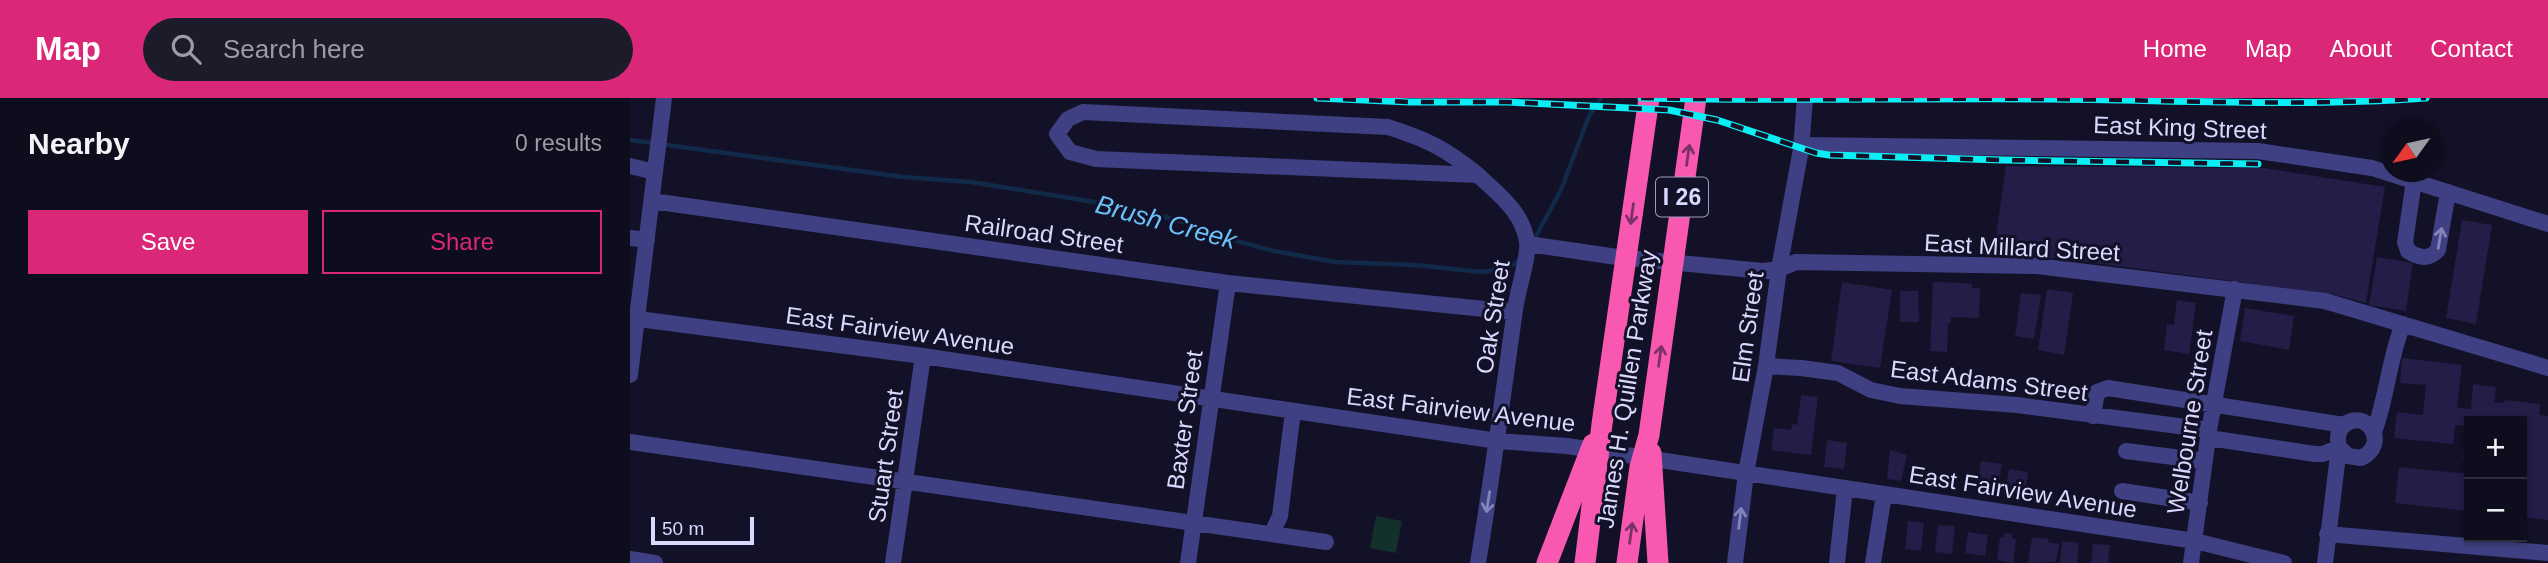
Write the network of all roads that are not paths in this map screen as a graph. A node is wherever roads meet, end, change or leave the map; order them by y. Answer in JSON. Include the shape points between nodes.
{"nodes":[{"id":1,"x":1649,"y":98,"type":"edge"},
{"id":2,"x":1696,"y":98,"type":"edge"},
{"id":3,"x":1805,"y":98,"type":"edge"},
{"id":4,"x":663,"y":105,"type":"edge"},
{"id":5,"x":1801,"y":145,"type":"junction"},
{"id":6,"x":630,"y":166,"type":"edge"},
{"id":7,"x":2380,"y":170,"type":"edge"},
{"id":8,"x":655,"y":172,"type":"junction"},
{"id":9,"x":1478,"y":175,"type":"junction"},
{"id":10,"x":2414,"y":182,"type":"edge"},
{"id":11,"x":2417,"y":182,"type":"edge"},
{"id":12,"x":2448,"y":192,"type":"junction"},
{"id":13,"x":652,"y":201,"type":"junction"},
{"id":14,"x":2548,"y":224,"type":"edge"},
{"id":15,"x":630,"y":238,"type":"edge"},
{"id":16,"x":647,"y":240,"type":"junction"},
{"id":17,"x":1528,"y":244,"type":"junction"},
{"id":18,"x":1779,"y":269,"type":"junction"},
{"id":19,"x":1228,"y":283,"type":"junction"},
{"id":20,"x":2235,"y":289,"type":"junction"},
{"id":21,"x":1514,"y":312,"type":"junction"},
{"id":22,"x":634,"y":319,"type":"edge"},
{"id":23,"x":2403,"y":324,"type":"junction"},
{"id":24,"x":923,"y":356,"type":"junction"},
{"id":25,"x":1766,"y":366,"type":"junction"},
{"id":26,"x":2548,"y":368,"type":"edge"},
{"id":27,"x":630,"y":375,"type":"edge"},
{"id":28,"x":1212,"y":399,"type":"junction"},
{"id":29,"x":2214,"y":404,"type":"junction"},
{"id":30,"x":1293,"y":411,"type":"junction"},
{"id":31,"x":1603,"y":415,"type":"junction"},
{"id":32,"x":2093,"y":416,"type":"junction"},
{"id":33,"x":2344,"y":425,"type":"junction"},
{"id":34,"x":2374,"y":432,"type":"junction"},
{"id":35,"x":2209,"y":434,"type":"junction"},
{"id":36,"x":630,"y":442,"type":"edge"},
{"id":37,"x":1498,"y":442,"type":"junction"},
{"id":38,"x":2339,"y":447,"type":"junction"},
{"id":39,"x":2126,"y":452,"type":"dead end"},
{"id":40,"x":2205,"y":461,"type":"junction"},
{"id":41,"x":1746,"y":473,"type":"junction"},
{"id":42,"x":905,"y":481,"type":"junction"},
{"id":43,"x":1845,"y":488,"type":"junction"},
{"id":44,"x":2122,"y":491,"type":"dead end"},
{"id":45,"x":1884,"y":494,"type":"junction"},
{"id":46,"x":2200,"y":503,"type":"junction"},
{"id":47,"x":1644,"y":504,"type":"junction"},
{"id":48,"x":1194,"y":523,"type":"junction"},
{"id":49,"x":1272,"y":533,"type":"junction"},
{"id":50,"x":2327,"y":534,"type":"junction"},
{"id":51,"x":2195,"y":541,"type":"junction"},
{"id":52,"x":1326,"y":542,"type":"dead end"},
{"id":53,"x":2548,"y":553,"type":"edge"},
{"id":54,"x":630,"y":559,"type":"edge"},
{"id":55,"x":654,"y":563,"type":"edge"},
{"id":56,"x":893,"y":563,"type":"edge"},
{"id":57,"x":1188,"y":563,"type":"edge"},
{"id":58,"x":1478,"y":563,"type":"edge"},
{"id":59,"x":1547,"y":563,"type":"edge"},
{"id":60,"x":1585,"y":563,"type":"edge"},
{"id":61,"x":1627,"y":563,"type":"edge"},
{"id":62,"x":1658,"y":563,"type":"edge"},
{"id":63,"x":1735,"y":563,"type":"edge"},
{"id":64,"x":1837,"y":563,"type":"edge"},
{"id":65,"x":1873,"y":563,"type":"edge"},
{"id":66,"x":2192,"y":563,"type":"edge"},
{"id":67,"x":2284,"y":563,"type":"edge"},
{"id":68,"x":2325,"y":563,"type":"edge"}],
"edges":[{"from":1,"to":31,"type":"highway","name":"James H. Quillen Parkway","number":"I 26","one_way":true},
{"from":47,"to":2,"type":"highway","name":"James H. Quillen Parkway","number":"I 26","one_way":true,"via":[[1650,425]]},
{"from":3,"to":5,"type":"street","name":"Elm Street"},
{"from":4,"to":8,"type":"street"},
{"from":5,"to":7,"type":"street","name":"East King Street","via":[[2258,150]]},
{"from":5,"to":18,"type":"street","name":"Elm Street"},
{"from":6,"to":8,"type":"street"},
{"from":8,"to":13,"type":"street"},
{"from":9,"to":9,"type":"street","via":[[1096,159],[1070,152],[1057,134],[1068,119],[1083,112],[1388,127],[1426,139]]},
{"from":9,"to":17,"type":"street","via":[[1511,206]]},
{"from":10,"to":12,"type":"street","one_way":true,"via":[[2405,242],[2409,251],[2422,257],[2438,250]]},
{"from":11,"to":12,"type":"street","name":"East King Street"},
{"from":12,"to":14,"type":"street","name":"East King Street"},
{"from":13,"to":16,"type":"street"},
{"from":13,"to":19,"type":"street","name":"Railroad Street"},
{"from":15,"to":16,"type":"street"},
{"from":16,"to":22,"type":"street"},
{"from":17,"to":18,"type":"street","name":"East Millard Street","via":[[1684,264]]},
{"from":17,"to":21,"type":"street","name":"Oak Street"},
{"from":18,"to":20,"type":"street","name":"East Millard Street","via":[[1796,261],[2037,266]]},
{"from":18,"to":25,"type":"street","name":"Elm Street"},
{"from":19,"to":21,"type":"street","name":"Railroad Street"},
{"from":19,"to":28,"type":"street","name":"Baxter Street"},
{"from":20,"to":23,"type":"street","name":"East Millard Street","via":[[2325,301]]},
{"from":20,"to":29,"type":"street","name":"Welbourne Street"},
{"from":21,"to":37,"type":"street","name":"Oak Street"},
{"from":22,"to":24,"type":"street","name":"East Fairview Avenue"},
{"from":22,"to":27,"type":"street"},
{"from":23,"to":26,"type":"street","name":"East Millard Street"},
{"from":23,"to":34,"type":"street"},
{"from":24,"to":28,"type":"street","name":"East Fairview Avenue"},
{"from":24,"to":42,"type":"street","name":"Stuart Street"},
{"from":25,"to":32,"type":"street","name":"East Adams Street","via":[[1838,373],[1871,390],[1900,396]]},
{"from":25,"to":41,"type":"street","name":"Elm Street"},
{"from":28,"to":30,"type":"street","name":"East Fairview Avenue"},
{"from":28,"to":48,"type":"street","name":"Baxter Street"},
{"from":29,"to":32,"type":"street","via":[[2108,388],[2097,392]]},
{"from":29,"to":33,"type":"street"},
{"from":29,"to":35,"type":"street","name":"Welbourne Street"},
{"from":30,"to":37,"type":"street","name":"East Fairview Avenue"},
{"from":30,"to":49,"type":"street","via":[[1280,516]]},
{"from":31,"to":59,"type":"highway"},
{"from":31,"to":60,"type":"highway","name":"James H. Quillen Parkway","number":"I 26"},
{"from":32,"to":35,"type":"street","name":"East Adams Street"},
{"from":33,"to":34,"type":"street","via":[[2360,421]]},
{"from":33,"to":38,"type":"street","via":[[2338,434]]},
{"from":34,"to":38,"type":"street","via":[[2371,451],[2361,458],[2348,456]]},
{"from":35,"to":38,"type":"street","name":"East Adams Street","via":[[2315,454]]},
{"from":35,"to":40,"type":"street","name":"Welbourne Street"},
{"from":36,"to":42,"type":"street"},
{"from":37,"to":41,"type":"street","name":"East Fairview Avenue","via":[[1567,446]]},
{"from":37,"to":58,"type":"street","name":"Oak Street","one_way":true},
{"from":38,"to":50,"type":"street"},
{"from":39,"to":40,"type":"street"},
{"from":40,"to":46,"type":"street","name":"Welbourne Street"},
{"from":41,"to":43,"type":"street","name":"East Fairview Avenue"},
{"from":63,"to":41,"type":"street","name":"Elm Street","one_way":true},
{"from":42,"to":48,"type":"street"},
{"from":42,"to":56,"type":"street","name":"Stuart Street"},
{"from":43,"to":45,"type":"street","name":"East Fairview Avenue"},
{"from":43,"to":64,"type":"street"},
{"from":44,"to":46,"type":"street"},
{"from":45,"to":51,"type":"street","name":"East Fairview Avenue"},
{"from":45,"to":65,"type":"street"},
{"from":46,"to":51,"type":"street","name":"Welbourne Street"},
{"from":61,"to":47,"type":"highway","name":"James H. Quillen Parkway","one_way":true},
{"from":47,"to":62,"type":"highway"},
{"from":48,"to":49,"type":"street"},
{"from":48,"to":57,"type":"street","name":"Baxter Street"},
{"from":49,"to":52,"type":"street"},
{"from":50,"to":53,"type":"street"},
{"from":50,"to":68,"type":"street"},
{"from":51,"to":66,"type":"street","name":"Welbourne Street"},
{"from":51,"to":67,"type":"street","name":"East Fairview Avenue"},
{"from":54,"to":55,"type":"street"}]}
